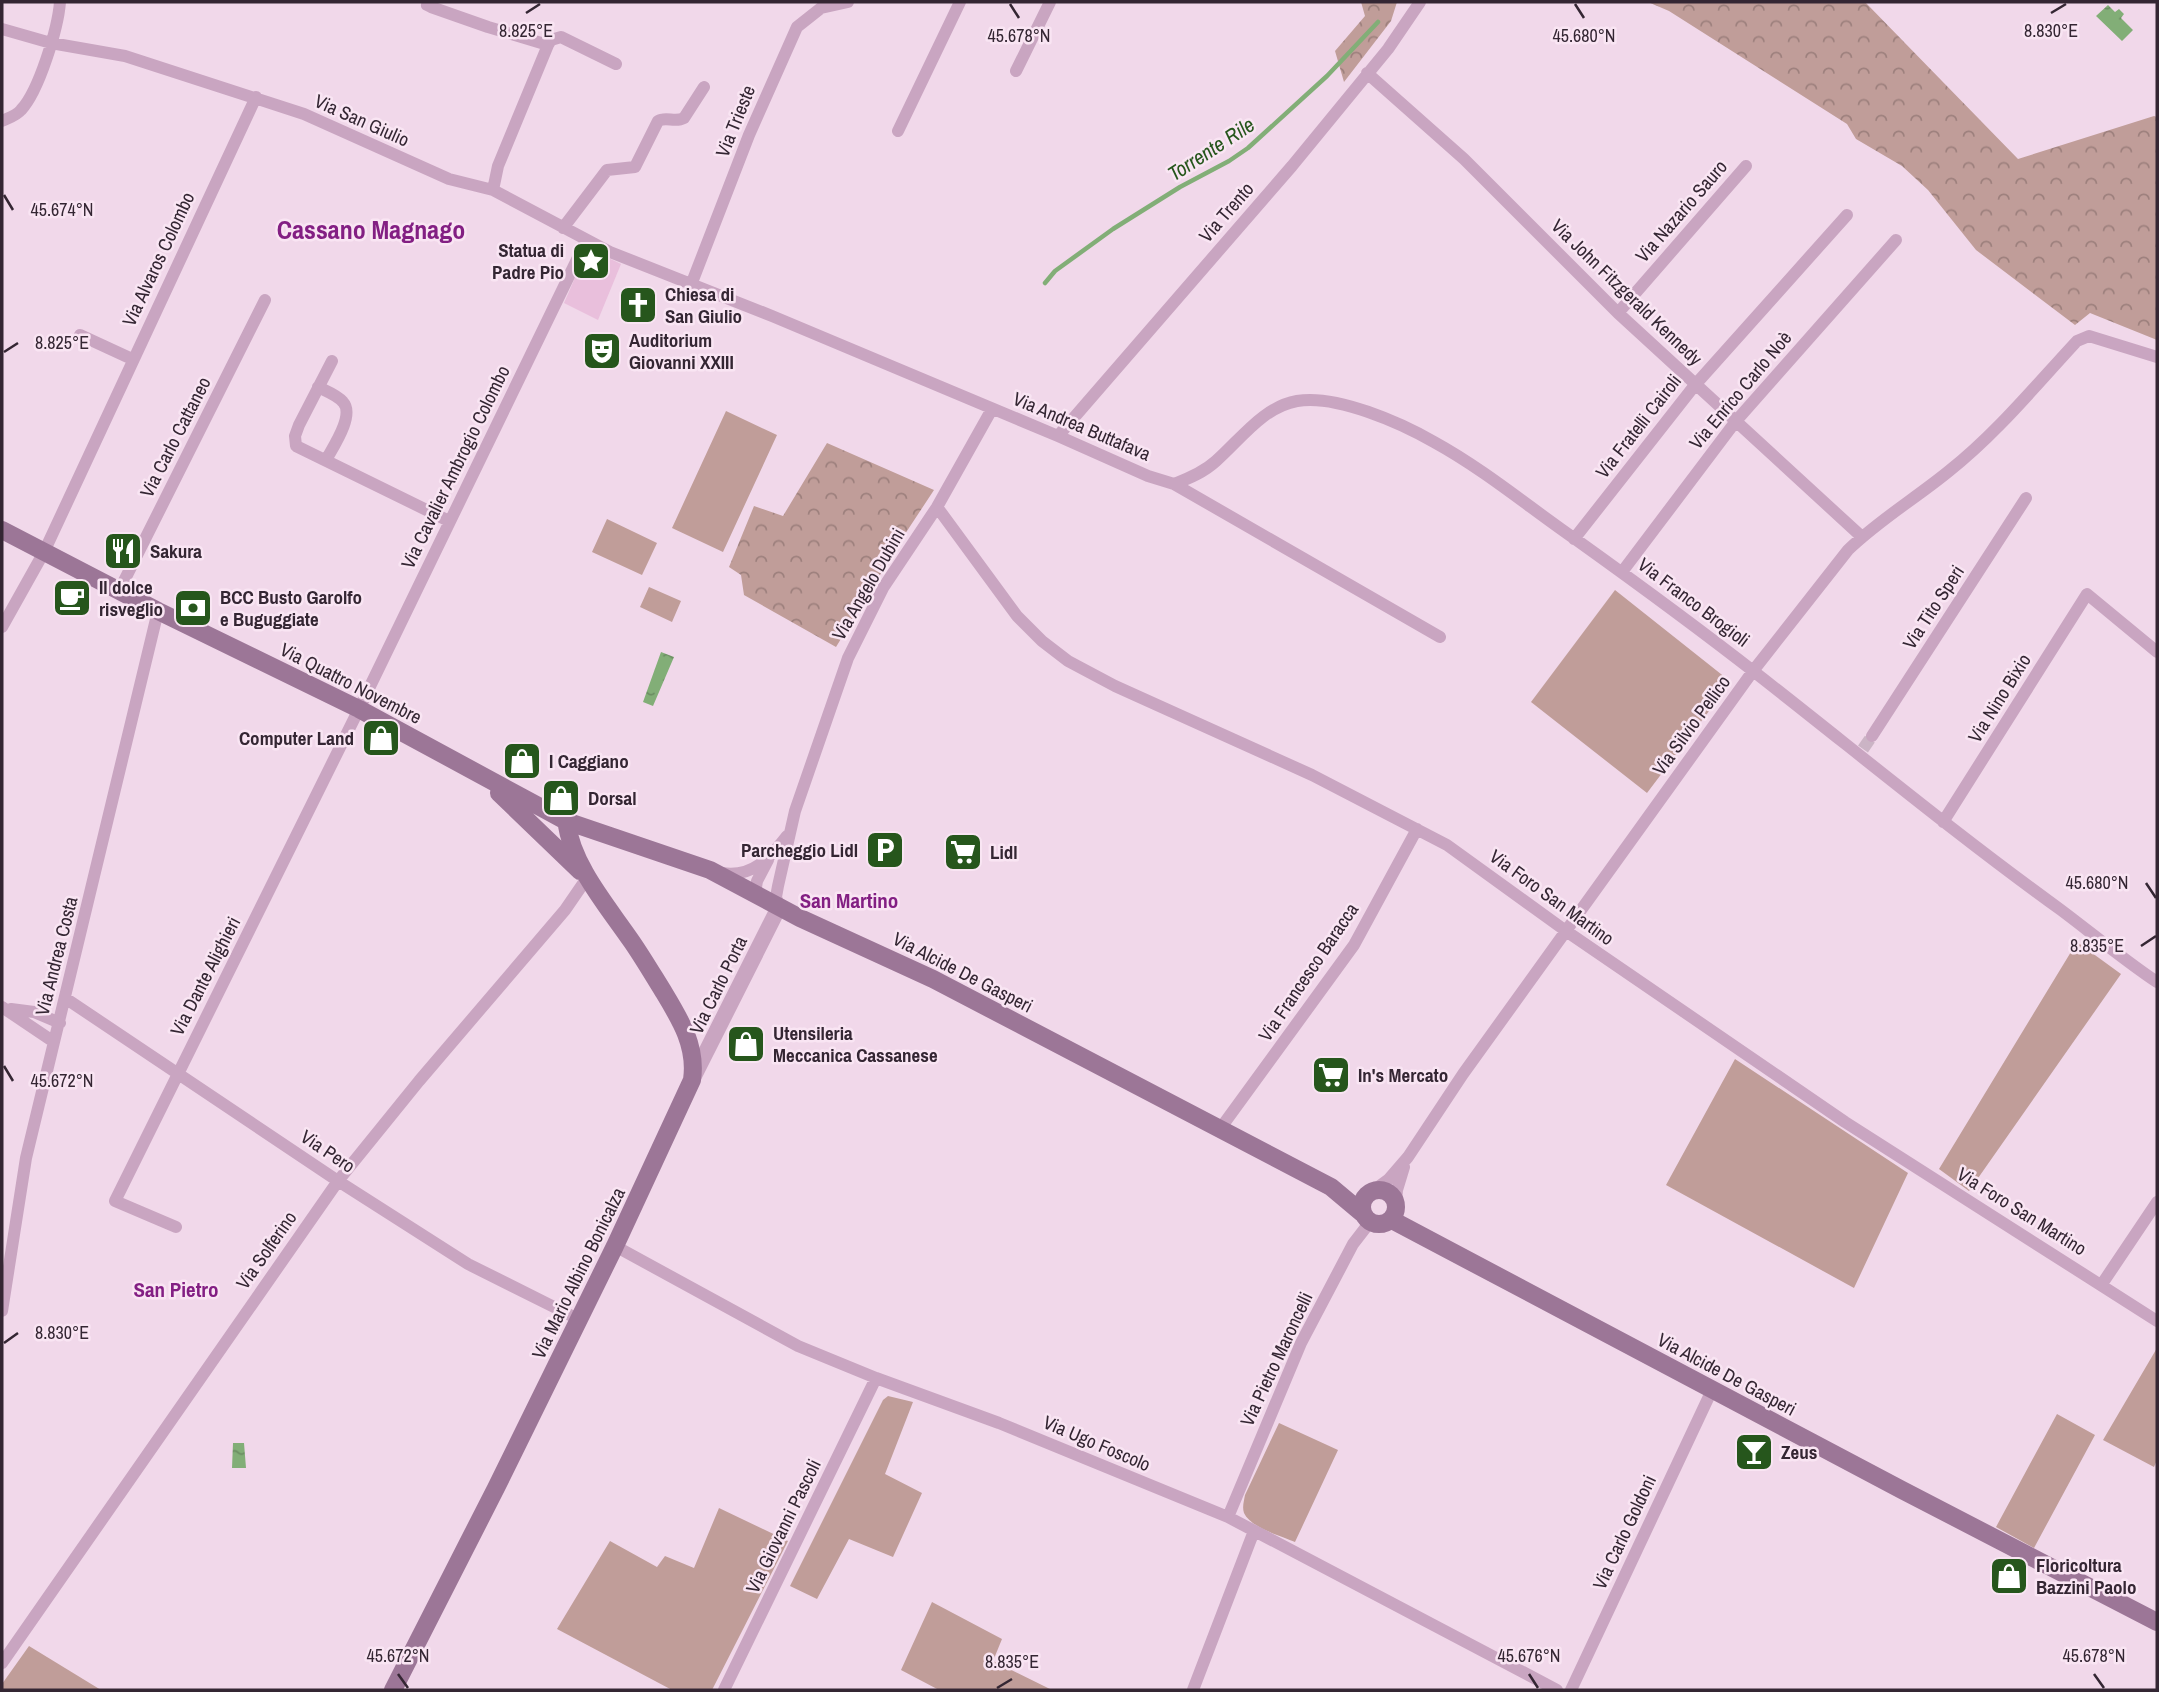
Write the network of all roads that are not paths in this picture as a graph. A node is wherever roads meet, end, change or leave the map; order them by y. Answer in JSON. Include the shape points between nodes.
{"nodes":[{"id":1,"x":60,"y":2,"type":"edge"},
{"id":2,"x":428,"y":2,"type":"edge"},
{"id":3,"x":848,"y":2,"type":"edge"},
{"id":4,"x":960,"y":2,"type":"edge"},
{"id":5,"x":1050,"y":2,"type":"edge"},
{"id":6,"x":1417,"y":3,"type":"edge"},
{"id":7,"x":2,"y":29,"type":"edge"},
{"id":8,"x":51,"y":43,"type":"junction"},
{"id":9,"x":548,"y":45,"type":"junction"},
{"id":10,"x":616,"y":64,"type":"dead end"},
{"id":11,"x":1016,"y":71,"type":"dead end"},
{"id":12,"x":1367,"y":73,"type":"junction"},
{"id":13,"x":704,"y":87,"type":"dead end"},
{"id":14,"x":256,"y":97,"type":"junction"},
{"id":15,"x":2,"y":121,"type":"edge"},
{"id":16,"x":898,"y":131,"type":"dead end"},
{"id":17,"x":1746,"y":166,"type":"dead end"},
{"id":18,"x":493,"y":190,"type":"junction"},
{"id":19,"x":1847,"y":215,"type":"dead end"},
{"id":20,"x":563,"y":228,"type":"junction"},
{"id":21,"x":1896,"y":240,"type":"dead end"},
{"id":22,"x":586,"y":241,"type":"junction"},
{"id":23,"x":691,"y":285,"type":"junction"},
{"id":24,"x":265,"y":300,"type":"dead end"},
{"id":25,"x":1618,"y":313,"type":"junction"},
{"id":26,"x":80,"y":335,"type":"dead end"},
{"id":27,"x":2157,"y":357,"type":"edge"},
{"id":28,"x":132,"y":359,"type":"junction"},
{"id":29,"x":332,"y":362,"type":"dead end"},
{"id":30,"x":1695,"y":385,"type":"junction"},
{"id":31,"x":318,"y":387,"type":"junction"},
{"id":32,"x":992,"y":409,"type":"junction"},
{"id":33,"x":1735,"y":421,"type":"junction"},
{"id":34,"x":1058,"y":436,"type":"junction"},
{"id":35,"x":326,"y":460,"type":"junction"},
{"id":36,"x":1174,"y":484,"type":"junction"},
{"id":37,"x":2026,"y":498,"type":"dead end"},
{"id":38,"x":937,"y":507,"type":"junction"},
{"id":39,"x":449,"y":521,"type":"junction"},
{"id":40,"x":2,"y":530,"type":"edge"},
{"id":41,"x":1861,"y":537,"type":"junction"},
{"id":42,"x":1574,"y":539,"type":"junction"},
{"id":43,"x":44,"y":552,"type":"junction"},
{"id":44,"x":1622,"y":572,"type":"junction"},
{"id":45,"x":119,"y":591,"type":"junction"},
{"id":46,"x":158,"y":611,"type":"junction"},
{"id":47,"x":2,"y":627,"type":"edge"},
{"id":48,"x":1440,"y":637,"type":"dead end"},
{"id":49,"x":2157,"y":652,"type":"edge"},
{"id":50,"x":1753,"y":671,"type":"junction"},
{"id":51,"x":359,"y":709,"type":"junction"},
{"id":52,"x":1872,"y":736,"type":"tunnel mouth"},
{"id":53,"x":465,"y":765,"type":"junction"},
{"id":54,"x":566,"y":821,"type":"junction"},
{"id":55,"x":1943,"y":822,"type":"junction"},
{"id":56,"x":1417,"y":829,"type":"junction"},
{"id":57,"x":791,"y":830,"type":"junction"},
{"id":58,"x":771,"y":857,"type":"junction"},
{"id":59,"x":710,"y":870,"type":"junction"},
{"id":60,"x":587,"y":878,"type":"junction"},
{"id":61,"x":755,"y":893,"type":"junction"},
{"id":62,"x":779,"y":907,"type":"junction"},
{"id":63,"x":1566,"y":931,"type":"junction"},
{"id":64,"x":2157,"y":982,"type":"edge"},
{"id":65,"x":65,"y":999,"type":"junction"},
{"id":66,"x":2,"y":1007,"type":"edge"},
{"id":67,"x":60,"y":1023,"type":"junction"},
{"id":68,"x":54,"y":1042,"type":"junction"},
{"id":69,"x":178,"y":1072,"type":"junction"},
{"id":70,"x":692,"y":1080,"type":"junction"},
{"id":71,"x":1220,"y":1129,"type":"junction"},
{"id":72,"x":1408,"y":1157,"type":"junction"},
{"id":73,"x":338,"y":1181,"type":"junction"},
{"id":74,"x":1331,"y":1187,"type":"junction"},
{"id":75,"x":1372,"y":1192,"type":"junction"},
{"id":76,"x":2157,"y":1202,"type":"edge"},
{"id":77,"x":1394,"y":1211,"type":"junction"},
{"id":78,"x":1366,"y":1218,"type":"junction"},
{"id":79,"x":176,"y":1227,"type":"dead end"},
{"id":80,"x":615,"y":1246,"type":"junction"},
{"id":81,"x":2102,"y":1283,"type":"junction"},
{"id":82,"x":2,"y":1311,"type":"edge"},
{"id":83,"x":578,"y":1319,"type":"junction"},
{"id":84,"x":2157,"y":1321,"type":"edge"},
{"id":85,"x":876,"y":1378,"type":"junction"},
{"id":86,"x":1712,"y":1390,"type":"junction"},
{"id":87,"x":1228,"y":1517,"type":"junction"},
{"id":88,"x":1254,"y":1531,"type":"junction"},
{"id":89,"x":2157,"y":1622,"type":"edge"},
{"id":90,"x":2,"y":1663,"type":"edge"},
{"id":91,"x":393,"y":1690,"type":"edge"},
{"id":92,"x":724,"y":1690,"type":"edge"},
{"id":93,"x":1194,"y":1690,"type":"edge"},
{"id":94,"x":1557,"y":1690,"type":"edge"},
{"id":95,"x":1571,"y":1690,"type":"edge"}],
"edges":[{"from":1,"to":8,"type":"street"},
{"from":2,"to":9,"type":"street"},
{"from":3,"to":23,"type":"street","name":"Via Trieste","via":[[821,8],[797,27]]},
{"from":4,"to":16,"type":"street"},
{"from":5,"to":11,"type":"street"},
{"from":6,"to":12,"type":"street","name":"Via Trento"},
{"from":7,"to":8,"type":"street","name":"Via San Giulio"},
{"from":8,"to":14,"type":"street","name":"Via San Giulio","via":[[125,56]]},
{"from":8,"to":15,"type":"street","via":[[27,102]]},
{"from":9,"to":10,"type":"street","via":[[561,37]]},
{"from":9,"to":18,"type":"street","via":[[498,166]]},
{"from":12,"to":25,"type":"street","name":"Via John Fitzgerald Kennedy","via":[[1464,159]]},
{"from":12,"to":34,"type":"street","name":"Via Trento"},
{"from":13,"to":20,"type":"street","via":[[684,118],[658,121],[635,167],[607,170]]},
{"from":14,"to":18,"type":"street","name":"Via San Giulio","via":[[449,179]]},
{"from":14,"to":28,"type":"street","name":"Via Alvaros Colombo"},
{"from":17,"to":25,"type":"street","name":"Via Nazario Sauro"},
{"from":18,"to":20,"type":"street","name":"Via San Giulio"},
{"from":19,"to":30,"type":"street","name":"Via Fratelli Cairoli"},
{"from":20,"to":22,"type":"street","name":"Via San Giulio"},
{"from":21,"to":33,"type":"street","name":"Via Enrico Carlo Noè"},
{"from":22,"to":23,"type":"street","name":"Via San Giulio"},
{"from":22,"to":39,"type":"street","name":"Via Cavalier Ambrogio Colombo"},
{"from":23,"to":32,"type":"street","name":"Via Andrea Buttafava"},
{"from":24,"to":45,"type":"street","name":"Via Carlo Cattaneo"},
{"from":25,"to":30,"type":"street","name":"Via John Fitzgerald Kennedy"},
{"from":26,"to":28,"type":"street"},
{"from":27,"to":41,"type":"street","name":"Via Silvio Pellico","via":[[2089,336],[2077,341],[1951,470]]},
{"from":28,"to":43,"type":"street","name":"Via Alvaros Colombo"},
{"from":29,"to":31,"type":"street"},
{"from":30,"to":33,"type":"street","name":"Via John Fitzgerald Kennedy"},
{"from":30,"to":42,"type":"street","name":"Via Fratelli Cairoli"},
{"from":31,"to":35,"type":"street","via":[[348,410]]},
{"from":31,"to":35,"type":"street","via":[[295,436],[296,446]]},
{"from":32,"to":34,"type":"street","name":"Via Andrea Buttafava"},
{"from":32,"to":38,"type":"street","name":"Via Angelo Dubini"},
{"from":33,"to":41,"type":"street","name":"Via John Fitzgerald Kennedy"},
{"from":33,"to":44,"type":"street","name":"Via Enrico Carlo Noè"},
{"from":34,"to":36,"type":"street","name":"Via Andrea Buttafava"},
{"from":35,"to":39,"type":"street"},
{"from":36,"to":42,"type":"street","name":"Via Franco Brogioli","via":[[1216,461],[1274,409],[1298,401],[1322,401],[1390,420],[1436,443]]},
{"from":36,"to":48,"type":"street","name":"Via Andrea Buttafava"},
{"from":37,"to":52,"type":"street","name":"Via Tito Speri"},
{"from":38,"to":56,"type":"street","name":"Via Foro San Martino","via":[[1017,616],[1068,661]]},
{"from":38,"to":57,"type":"street","name":"Via Angelo Dubini","via":[[883,588],[848,658]]},
{"from":39,"to":51,"type":"street","name":"Via Cavalier Ambrogio Colombo"},
{"from":40,"to":43,"type":"main road","name":"Via Quattro Novembre"},
{"from":41,"to":50,"type":"street","name":"Via Silvio Pellico"},
{"from":42,"to":44,"type":"street","name":"Via Franco Brogioli"},
{"from":43,"to":45,"type":"main road","name":"Via Quattro Novembre"},
{"from":43,"to":47,"type":"street","name":"Via Alvaros Colombo"},
{"from":44,"to":50,"type":"street","name":"Via Franco Brogioli"},
{"from":45,"to":46,"type":"main road","name":"Via Quattro Novembre"},
{"from":46,"to":51,"type":"main road","name":"Via Quattro Novembre"},
{"from":46,"to":65,"type":"street","name":"Via Andrea Costa"},
{"from":49,"to":55,"type":"street","name":"Via Nino Bixio","via":[[2087,594]]},
{"from":50,"to":55,"type":"street","name":"Via Franco Brogioli","via":[[1861,752]]},
{"from":50,"to":63,"type":"street","name":"Via Silvio Pellico"},
{"from":51,"to":53,"type":"main road","name":"Via Quattro Novembre"},
{"from":51,"to":69,"type":"street","name":"Via Dante Alighieri"},
{"from":53,"to":54,"type":"main road","name":"Via Quattro Novembre"},
{"from":53,"to":60,"type":"main road","name":"Via Mario Albino Bonicalza"},
{"from":54,"to":59,"type":"main road","name":"Via Alcide De Gasperi"},
{"from":54,"to":60,"type":"main road","name":"Via Mario Albino Bonicalza","via":[[568,838]]},
{"from":55,"to":64,"type":"street","name":"Via Franco Brogioli"},
{"from":56,"to":63,"type":"street","name":"Via Foro San Martino","via":[[1447,845]]},
{"from":56,"to":71,"type":"street","name":"Via Francesco Baracca","via":[[1354,945]]},
{"from":57,"to":58,"type":"street","name":"Via Angelo Dubini"},
{"from":57,"to":62,"type":"street","name":"Via Angelo Dubini","via":[[776,897]]},
{"from":58,"to":59,"type":"street","name":"Via Angelo Dubini","via":[[743,873]]},
{"from":58,"to":61,"type":"street","name":"Via Angelo Dubini"},
{"from":59,"to":61,"type":"main road","name":"Via Alcide De Gasperi"},
{"from":60,"to":70,"type":"main road","name":"Via Mario Albino Bonicalza","via":[[683,1026],[695,1062]]},
{"from":60,"to":73,"type":"street","name":"Via Solferino"},
{"from":61,"to":62,"type":"main road","name":"Via Alcide De Gasperi"},
{"from":62,"to":70,"type":"street","name":"Via Carlo Porta"},
{"from":62,"to":71,"type":"main road","name":"Via Alcide De Gasperi","via":[[933,979]]},
{"from":63,"to":72,"type":"street","name":"Via Silvio Pellico"},
{"from":63,"to":81,"type":"street","name":"Via Foro San Martino","via":[[1845,1122]]},
{"from":65,"to":67,"type":"street","name":"Via Andrea Costa"},
{"from":65,"to":69,"type":"street","name":"Via Pero"},
{"from":66,"to":67,"type":"street","via":[[34,1012]]},
{"from":66,"to":68,"type":"street"},
{"from":67,"to":68,"type":"street","name":"Via Andrea Costa"},
{"from":68,"to":82,"type":"street","name":"Via Andrea Costa","via":[[26,1158]]},
{"from":69,"to":73,"type":"street","name":"Via Pero"},
{"from":69,"to":79,"type":"street","name":"Via Dante Alighieri","via":[[116,1201]]},
{"from":70,"to":80,"type":"main road","name":"Via Mario Albino Bonicalza"},
{"from":71,"to":74,"type":"main road","name":"Via Alcide De Gasperi"},
{"from":72,"to":75,"type":"street","name":"Via Silvio Pellico"},
{"from":72,"to":77,"type":"street","name":"Via Silvio Pellico"},
{"from":73,"to":83,"type":"street","name":"Via Pero","via":[[468,1264]]},
{"from":73,"to":90,"type":"street","name":"Via Solferino"},
{"from":74,"to":75,"type":"main road","name":"Via Alcide De Gasperi"},
{"from":74,"to":78,"type":"main road","name":"Via Alcide De Gasperi"},
{"from":75,"to":77,"type":"main road","via":[[1385,1191]]},
{"from":75,"to":78,"type":"main road","via":[[1363,1202]]},
{"from":76,"to":81,"type":"street"},
{"from":77,"to":78,"type":"main road","via":[[1381,1225]]},
{"from":77,"to":86,"type":"main road","name":"Via Alcide De Gasperi"},
{"from":78,"to":87,"type":"street","name":"Via Pietro Maroncelli","via":[[1301,1343]]},
{"from":80,"to":83,"type":"main road","name":"Via Mario Albino Bonicalza"},
{"from":80,"to":85,"type":"street","name":"Via Ugo Foscolo","via":[[798,1346]]},
{"from":81,"to":84,"type":"street","name":"Via Foro San Martino"},
{"from":83,"to":91,"type":"main road","name":"Via Mario Albino Bonicalza"},
{"from":85,"to":87,"type":"street","name":"Via Ugo Foscolo"},
{"from":85,"to":92,"type":"street","name":"Via Giovanni Pascoli"},
{"from":86,"to":89,"type":"main road","name":"Via Alcide De Gasperi"},
{"from":86,"to":95,"type":"street","name":"Via Carlo Goldoni"},
{"from":87,"to":88,"type":"street","name":"Via Ugo Foscolo"},
{"from":88,"to":93,"type":"street"},
{"from":88,"to":94,"type":"street","name":"Via Ugo Foscolo"}]}
